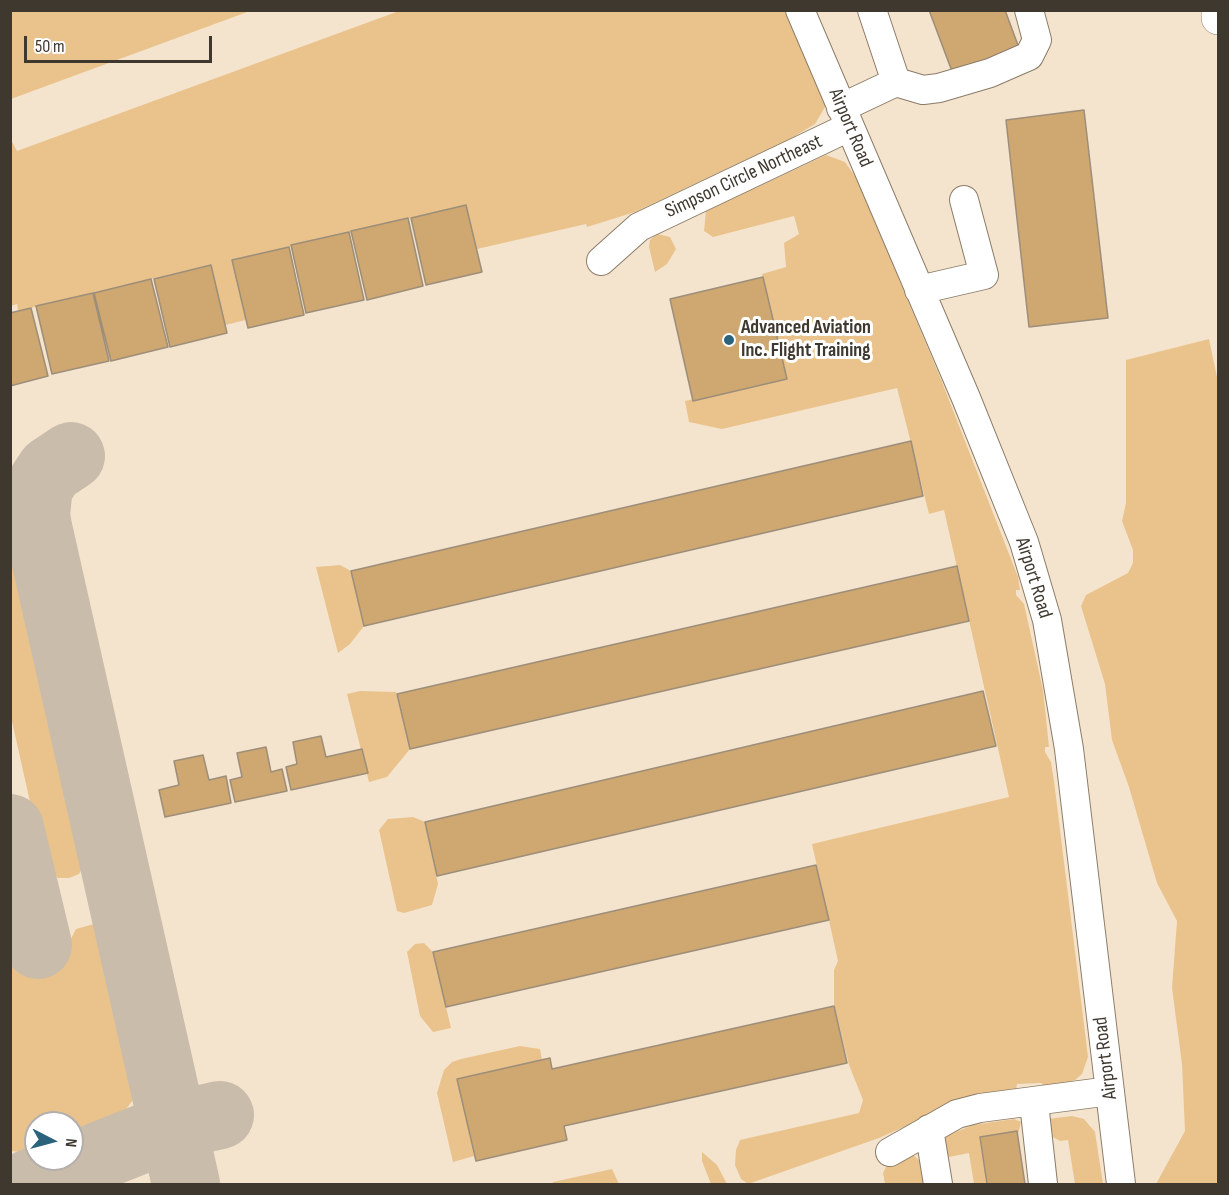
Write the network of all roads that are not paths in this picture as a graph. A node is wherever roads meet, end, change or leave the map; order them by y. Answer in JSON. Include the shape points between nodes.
{"nodes":[{"id":1,"x":800,"y":10,"type":"edge"},
{"id":2,"x":872,"y":10,"type":"edge"},
{"id":3,"x":1029,"y":10,"type":"edge"},
{"id":4,"x":1218,"y":10,"type":"edge"},
{"id":5,"x":1218,"y":18,"type":"edge"},
{"id":6,"x":896,"y":82,"type":"junction"},
{"id":7,"x":845,"y":118,"type":"junction"},
{"id":8,"x":964,"y":200,"type":"dead end"},
{"id":9,"x":601,"y":261,"type":"dead end"},
{"id":10,"x":919,"y":290,"type":"junction"},
{"id":11,"x":1110,"y":1091,"type":"junction"},
{"id":12,"x":1034,"y":1102,"type":"junction"},
{"id":13,"x":929,"y":1129,"type":"junction"},
{"id":14,"x":890,"y":1152,"type":"dead end"},
{"id":15,"x":938,"y":1185,"type":"edge"},
{"id":16,"x":1043,"y":1185,"type":"edge"},
{"id":17,"x":1121,"y":1185,"type":"edge"}],
"edges":[{"from":1,"to":7,"type":"street","name":"Airport Road"},
{"from":2,"to":6,"type":"street"},
{"from":3,"to":6,"type":"street","via":[[1037,40],[1029,56],[939,88],[923,90]]},
{"from":4,"to":5,"type":"highway"},
{"from":6,"to":7,"type":"street","name":"Simpson Circle Northeast"},
{"from":7,"to":9,"type":"street","name":"Simpson Circle Northeast","via":[[639,227]]},
{"from":7,"to":10,"type":"street","name":"Airport Road"},
{"from":8,"to":10,"type":"street","via":[[984,275]]},
{"from":10,"to":11,"type":"street","name":"Airport Road","via":[[1024,542],[1047,620],[1067,738]]},
{"from":11,"to":12,"type":"street"},
{"from":11,"to":17,"type":"street","name":"Airport Road"},
{"from":12,"to":13,"type":"street","via":[[980,1108],[957,1114]]},
{"from":12,"to":16,"type":"street"},
{"from":13,"to":14,"type":"street"},
{"from":13,"to":15,"type":"street"}]}
